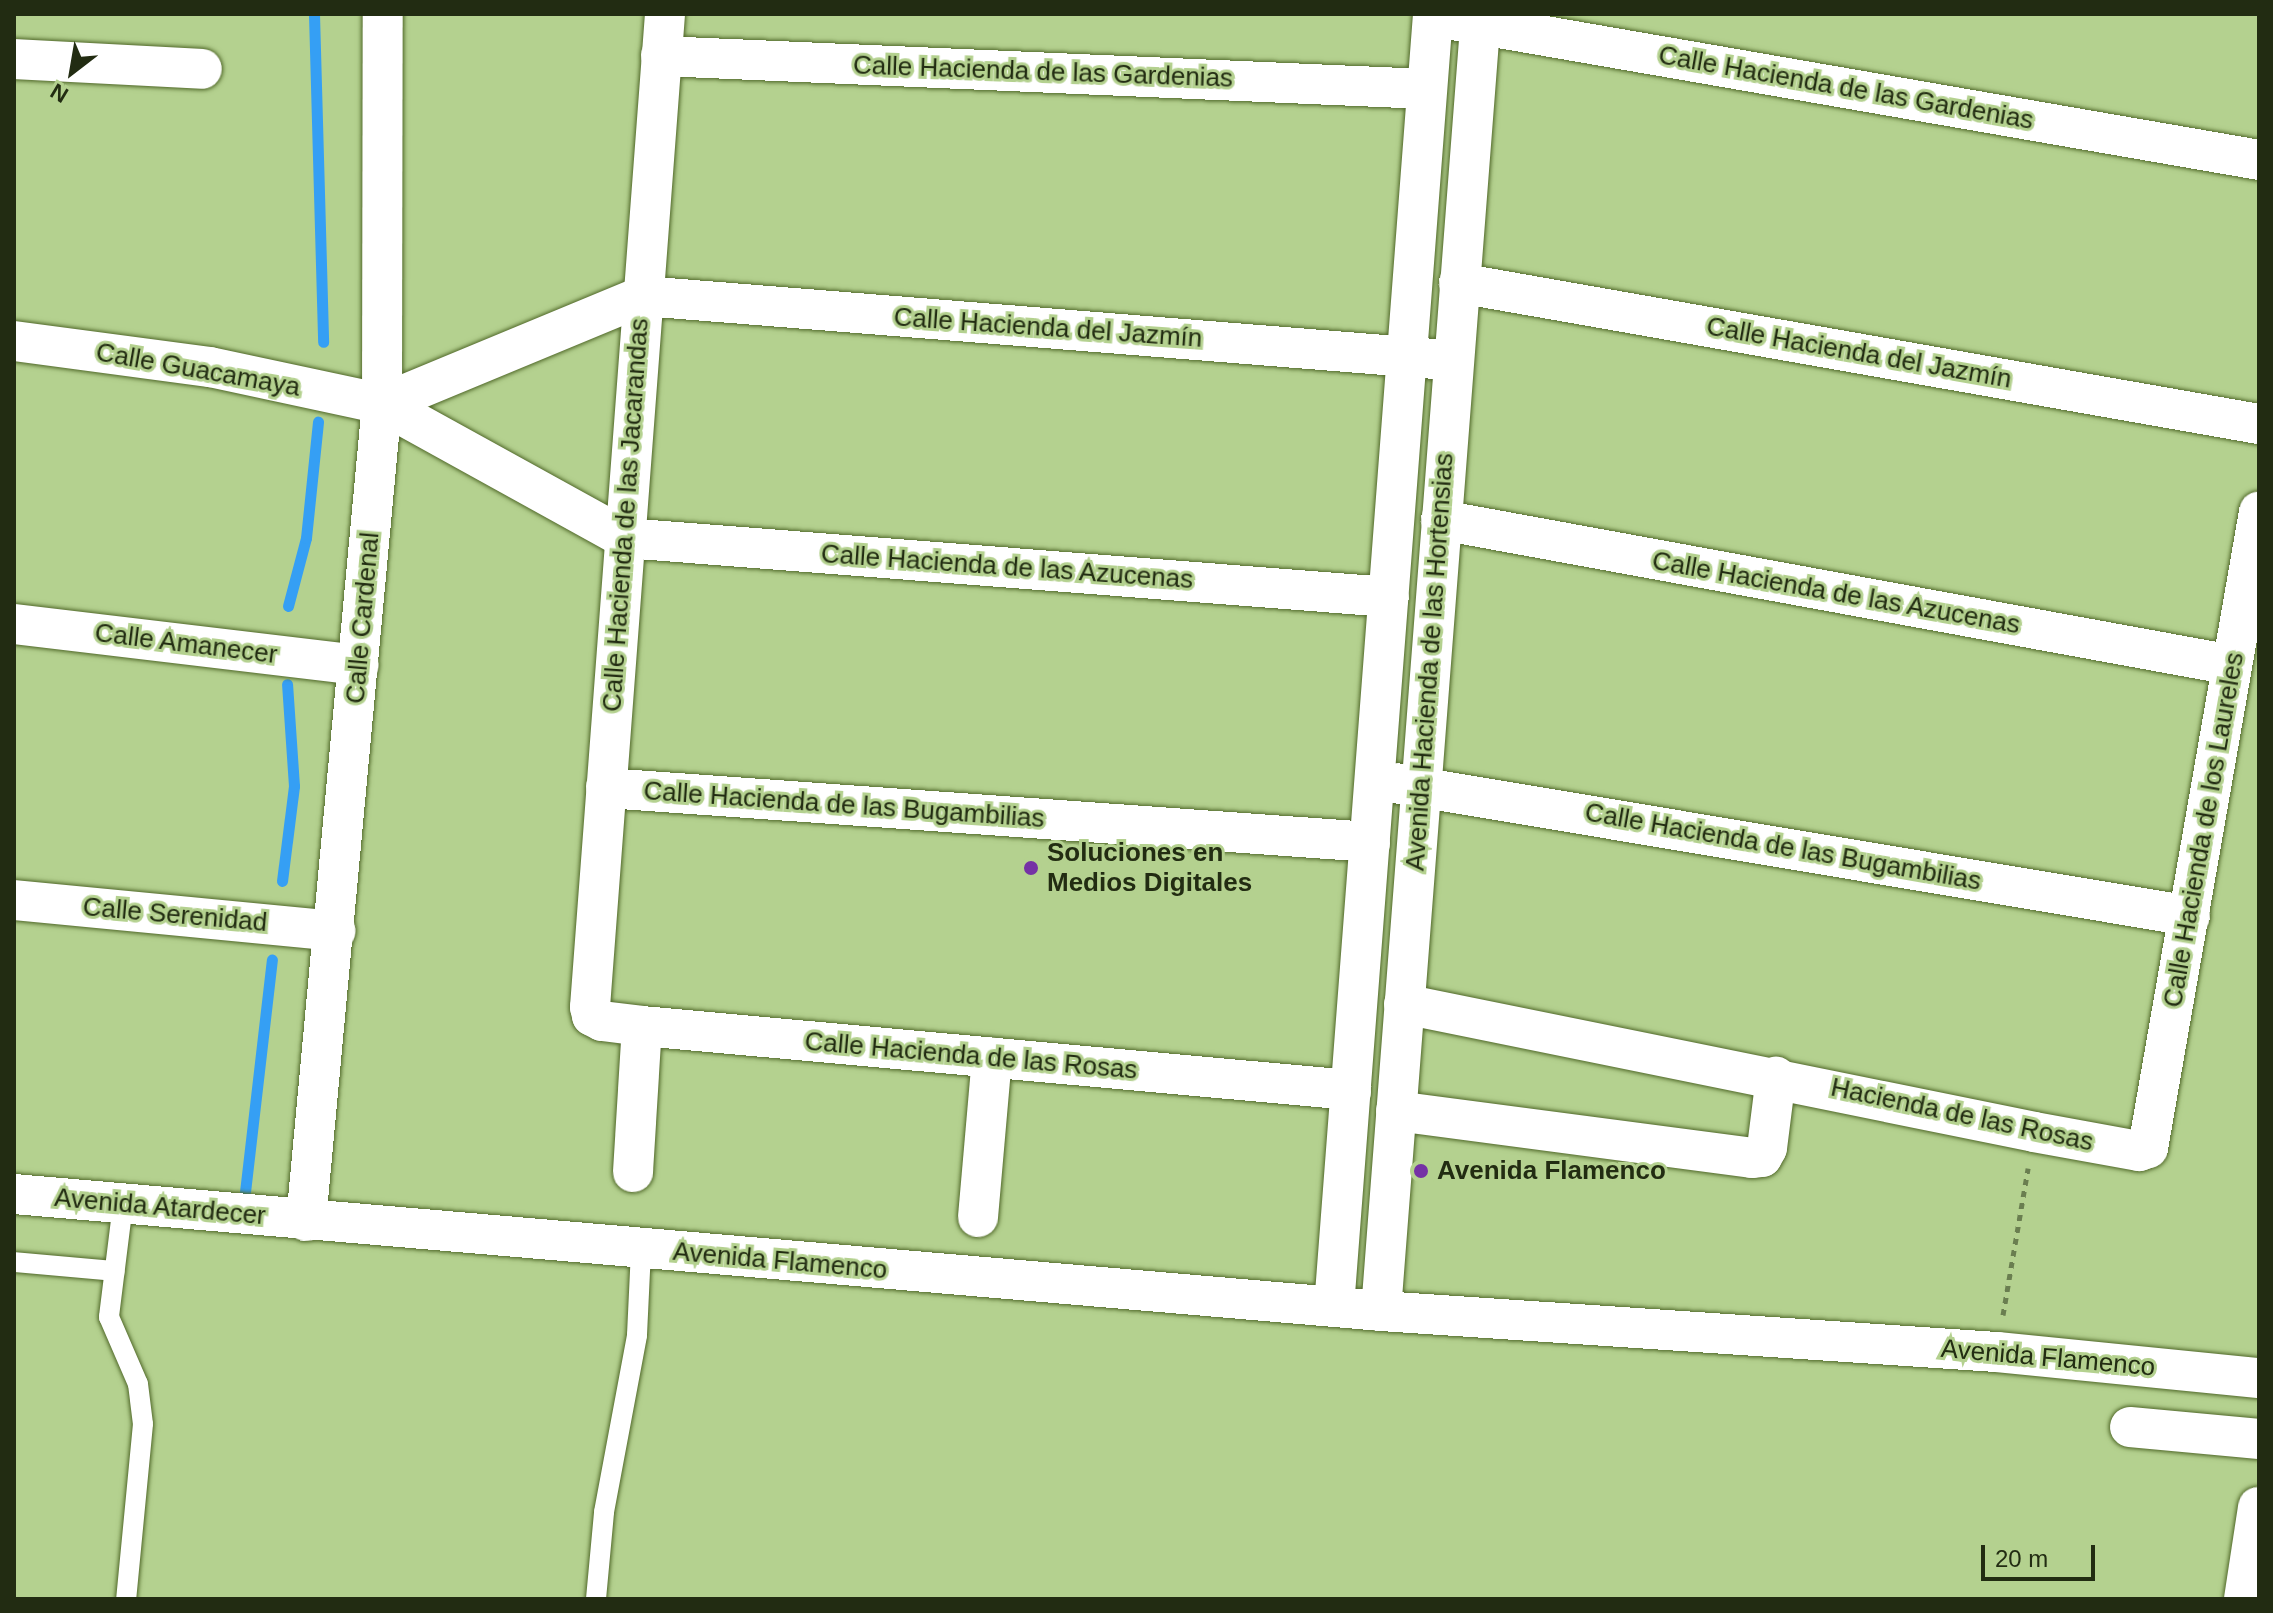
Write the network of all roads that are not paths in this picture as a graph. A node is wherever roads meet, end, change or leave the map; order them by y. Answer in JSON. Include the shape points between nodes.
{"nodes":[{"id":1,"x":383,"y":14,"type":"edge"},
{"id":2,"x":665,"y":14,"type":"edge"},
{"id":3,"x":1433,"y":16,"type":"edge"},
{"id":4,"x":1480,"y":19,"type":"edge"},
{"id":5,"x":661,"y":56,"type":"junction"},
{"id":6,"x":14,"y":59,"type":"edge"},
{"id":7,"x":202,"y":69,"type":"dead end"},
{"id":8,"x":1425,"y":89,"type":"junction"},
{"id":9,"x":2259,"y":160,"type":"edge"},
{"id":10,"x":1459,"y":283,"type":"junction"},
{"id":11,"x":643,"y":296,"type":"junction"},
{"id":12,"x":14,"y":341,"type":"edge"},
{"id":13,"x":1408,"y":356,"type":"junction"},
{"id":14,"x":1453,"y":361,"type":"junction"},
{"id":15,"x":382,"y":404,"type":"junction"},
{"id":16,"x":2259,"y":424,"type":"edge"},
{"id":17,"x":2259,"y":512,"type":"edge"},
{"id":18,"x":1441,"y":520,"type":"junction"},
{"id":19,"x":625,"y":538,"type":"junction"},
{"id":20,"x":1389,"y":597,"type":"junction"},
{"id":21,"x":14,"y":624,"type":"edge"},
{"id":22,"x":359,"y":665,"type":"junction"},
{"id":23,"x":2232,"y":665,"type":"junction"},
{"id":24,"x":1375,"y":782,"type":"junction"},
{"id":25,"x":1420,"y":785,"type":"junction"},
{"id":26,"x":606,"y":788,"type":"junction"},
{"id":27,"x":1370,"y":842,"type":"junction"},
{"id":28,"x":14,"y":900,"type":"edge"},
{"id":29,"x":2190,"y":916,"type":"junction"},
{"id":30,"x":336,"y":931,"type":"junction"},
{"id":31,"x":1404,"y":1004,"type":"junction"},
{"id":32,"x":592,"y":1016,"type":"joint"},
{"id":33,"x":642,"y":1026,"type":"junction"},
{"id":34,"x":992,"y":1058,"type":"junction"},
{"id":35,"x":1776,"y":1077,"type":"junction"},
{"id":36,"x":1351,"y":1090,"type":"junction"},
{"id":37,"x":1396,"y":1111,"type":"junction"},
{"id":38,"x":2148,"y":1148,"type":"joint"},
{"id":39,"x":633,"y":1172,"type":"dead end"},
{"id":40,"x":14,"y":1194,"type":"edge"},
{"id":41,"x":123,"y":1204,"type":"junction"},
{"id":42,"x":978,"y":1217,"type":"dead end"},
{"id":43,"x":306,"y":1221,"type":"junction"},
{"id":44,"x":641,"y":1249,"type":"junction"},
{"id":45,"x":14,"y":1262,"type":"edge"},
{"id":46,"x":115,"y":1271,"type":"junction"},
{"id":47,"x":1334,"y":1307,"type":"junction"},
{"id":48,"x":1381,"y":1311,"type":"junction"},
{"id":49,"x":2259,"y":1378,"type":"edge"},
{"id":50,"x":2130,"y":1427,"type":"dead end"},
{"id":51,"x":2259,"y":1439,"type":"edge"},
{"id":52,"x":2258,"y":1507,"type":"edge"},
{"id":53,"x":126,"y":1599,"type":"edge"},
{"id":54,"x":596,"y":1599,"type":"edge"},
{"id":55,"x":2244,"y":1599,"type":"edge"}],
"edges":[{"from":1,"to":15,"type":"street","name":"Calle Cardenal"},
{"from":2,"to":5,"type":"street","name":"Calle Hacienda de las Jacarandas"},
{"from":3,"to":4,"type":"street","name":"Calle Hacienda de las Gardenias"},
{"from":3,"to":8,"type":"street","name":"Avenida Hacienda de las Hortensias"},
{"from":4,"to":9,"type":"street","name":"Calle Hacienda de las Gardenias"},
{"from":4,"to":10,"type":"street","name":"Avenida Hacienda de las Hortensias"},
{"from":5,"to":8,"type":"street","name":"Calle Hacienda de las Gardenias"},
{"from":5,"to":11,"type":"street","name":"Calle Hacienda de las Jacarandas"},
{"from":6,"to":7,"type":"street"},
{"from":8,"to":13,"type":"street","name":"Avenida Hacienda de las Hortensias"},
{"from":10,"to":14,"type":"street","name":"Avenida Hacienda de las Hortensias"},
{"from":10,"to":16,"type":"street","name":"Calle Hacienda del Jazmín"},
{"from":11,"to":13,"type":"street","name":"Calle Hacienda del Jazmín"},
{"from":11,"to":15,"type":"street"},
{"from":11,"to":19,"type":"street","name":"Calle Hacienda de las Jacarandas"},
{"from":12,"to":15,"type":"street","name":"Calle Guacamaya","via":[[210,367]]},
{"from":13,"to":14,"type":"street","name":"Calle Hacienda del Jazmín"},
{"from":13,"to":20,"type":"street","name":"Avenida Hacienda de las Hortensias"},
{"from":14,"to":18,"type":"street","name":"Avenida Hacienda de las Hortensias"},
{"from":15,"to":19,"type":"street","name":"Calle Guacamaya"},
{"from":15,"to":22,"type":"street","name":"Calle Cardenal"},
{"from":17,"to":23,"type":"street","name":"Calle Hacienda de los Laureles"},
{"from":18,"to":23,"type":"street","name":"Calle Hacienda de las Azucenas"},
{"from":18,"to":25,"type":"street","name":"Avenida Hacienda de las Hortensias"},
{"from":19,"to":20,"type":"street","name":"Calle Hacienda de las Azucenas"},
{"from":19,"to":26,"type":"street","name":"Calle Hacienda de las Jacarandas"},
{"from":20,"to":24,"type":"street","name":"Avenida Hacienda de las Hortensias"},
{"from":21,"to":22,"type":"street","name":"Calle Amanecer"},
{"from":22,"to":30,"type":"street","name":"Calle Cardenal"},
{"from":23,"to":29,"type":"street","name":"Calle Hacienda de los Laureles"},
{"from":24,"to":25,"type":"street","name":"Calle Hacienda de las Bugambilias"},
{"from":24,"to":27,"type":"street","name":"Avenida Hacienda de las Hortensias"},
{"from":25,"to":29,"type":"street","name":"Calle Hacienda de las Bugambilias"},
{"from":25,"to":31,"type":"street","name":"Avenida Hacienda de las Hortensias"},
{"from":26,"to":27,"type":"street","name":"Calle Hacienda de las Bugambilias"},
{"from":26,"to":32,"type":"street","name":"Calle Hacienda de las Jacarandas"},
{"from":27,"to":36,"type":"street","name":"Avenida Hacienda de las Hortensias"},
{"from":28,"to":30,"type":"street","name":"Calle Serenidad"},
{"from":29,"to":38,"type":"street","name":"Calle Hacienda de los Laureles"},
{"from":30,"to":43,"type":"street","name":"Calle Cardenal"},
{"from":31,"to":35,"type":"street","name":"Hacienda de las Rosas"},
{"from":31,"to":37,"type":"street","name":"Avenida Hacienda de las Hortensias"},
{"from":32,"to":33,"type":"street","name":"Calle Hacienda de las Rosas"},
{"from":33,"to":34,"type":"street","name":"Calle Hacienda de las Rosas"},
{"from":33,"to":39,"type":"street"},
{"from":34,"to":36,"type":"street","name":"Calle Hacienda de las Rosas"},
{"from":34,"to":42,"type":"street"},
{"from":35,"to":37,"type":"street","via":[[1767,1148],[1762,1157],[1752,1158]]},
{"from":35,"to":38,"type":"street","name":"Hacienda de las Rosas","via":[[2034,1132],[2139,1151]]},
{"from":36,"to":47,"type":"street","name":"Avenida Hacienda de las Hortensias"},
{"from":37,"to":48,"type":"street","name":"Avenida Hacienda de las Hortensias"},
{"from":40,"to":41,"type":"street","name":"Avenida Atardecer"},
{"from":41,"to":43,"type":"street","name":"Avenida Atardecer"},
{"from":41,"to":46,"type":"lane"},
{"from":43,"to":44,"type":"street","name":"Avenida Flamenco"},
{"from":44,"to":47,"type":"street","name":"Avenida Flamenco"},
{"from":44,"to":54,"type":"lane","via":[[637,1335],[604,1512]]},
{"from":45,"to":46,"type":"lane"},
{"from":46,"to":53,"type":"lane","via":[[109,1317],[138,1384],[143,1424]]},
{"from":47,"to":48,"type":"street","name":"Avenida Flamenco"},
{"from":48,"to":49,"type":"street","name":"Avenida Flamenco","via":[[1997,1352]]},
{"from":50,"to":51,"type":"street"},
{"from":52,"to":55,"type":"street"}]}
